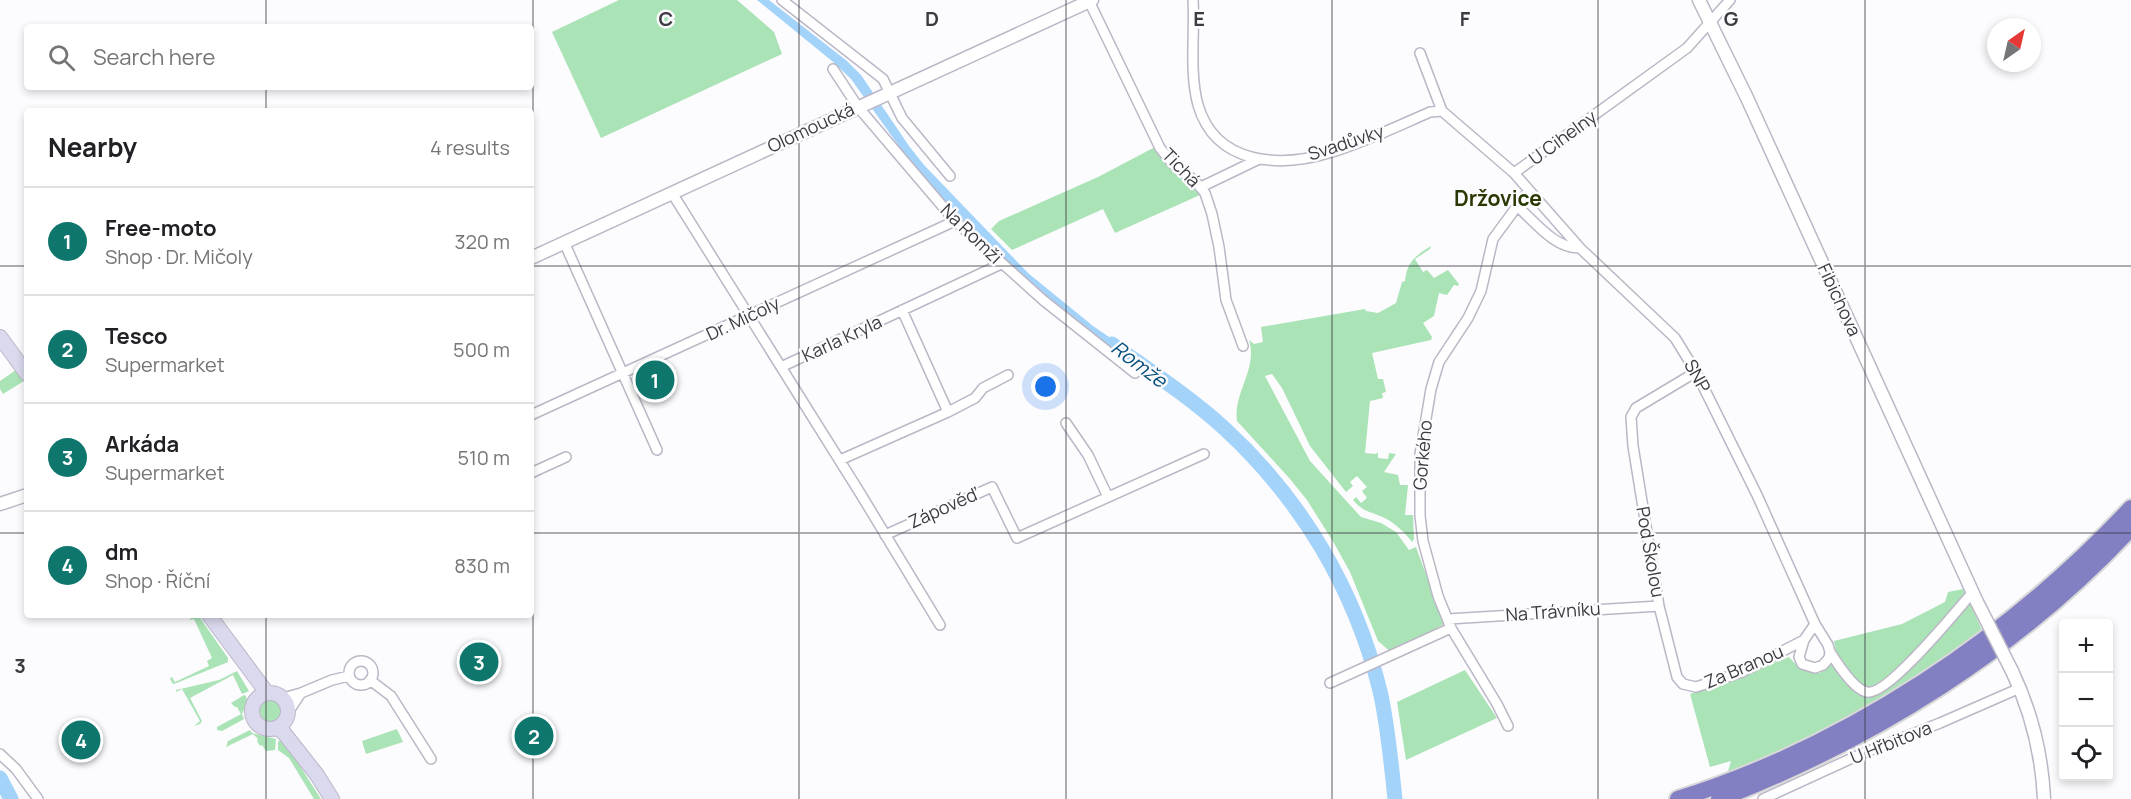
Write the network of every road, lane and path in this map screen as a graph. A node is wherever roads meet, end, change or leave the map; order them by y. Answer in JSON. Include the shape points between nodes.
{"nodes":[{"id":1,"x":782,"y":0,"type":"edge"},
{"id":2,"x":1193,"y":0,"type":"edge"},
{"id":3,"x":1699,"y":0,"type":"edge"},
{"id":4,"x":1730,"y":0,"type":"edge"},
{"id":5,"x":1090,"y":1,"type":"edge"},
{"id":6,"x":1710,"y":22,"type":"junction"},
{"id":7,"x":1420,"y":52,"type":"dead end"},
{"id":8,"x":833,"y":69,"type":"dead end"},
{"id":9,"x":887,"y":94,"type":"junction"},
{"id":10,"x":858,"y":107,"type":"junction"},
{"id":11,"x":1442,"y":111,"type":"junction"},
{"id":12,"x":1257,"y":160,"type":"junction"},
{"id":13,"x":1514,"y":173,"type":"junction"},
{"id":14,"x":950,"y":176,"type":"dead end"},
{"id":15,"x":1201,"y":187,"type":"junction"},
{"id":16,"x":1529,"y":189,"type":"junction"},
{"id":17,"x":672,"y":193,"type":"junction"},
{"id":18,"x":1517,"y":206,"type":"junction"},
{"id":19,"x":955,"y":221,"type":"junction"},
{"id":20,"x":564,"y":242,"type":"junction"},
{"id":21,"x":1580,"y":248,"type":"junction"},
{"id":22,"x":534,"y":257,"type":"edge"},
{"id":23,"x":1001,"y":264,"type":"junction"},
{"id":24,"x":902,"y":310,"type":"junction"},
{"id":25,"x":749,"y":316,"type":"junction"},
{"id":26,"x":0,"y":337,"type":"edge"},
{"id":27,"x":1243,"y":346,"type":"dead end"},
{"id":28,"x":782,"y":367,"type":"junction"},
{"id":29,"x":24,"y":370,"type":"edge"},
{"id":30,"x":1696,"y":372,"type":"junction"},
{"id":31,"x":622,"y":374,"type":"junction"},
{"id":32,"x":1135,"y":374,"type":"dead end"},
{"id":33,"x":1008,"y":375,"type":"dead end"},
{"id":34,"x":948,"y":412,"type":"junction"},
{"id":35,"x":534,"y":414,"type":"edge"},
{"id":36,"x":1066,"y":423,"type":"dead end"},
{"id":37,"x":657,"y":450,"type":"dead end"},
{"id":38,"x":1204,"y":454,"type":"dead end"},
{"id":39,"x":566,"y":457,"type":"dead end"},
{"id":40,"x":840,"y":460,"type":"junction"},
{"id":41,"x":534,"y":471,"type":"edge"},
{"id":42,"x":23,"y":496,"type":"edge"},
{"id":43,"x":1108,"y":497,"type":"junction"},
{"id":44,"x":0,"y":504,"type":"edge"},
{"id":45,"x":2131,"y":508,"type":"edge"},
{"id":46,"x":2131,"y":528,"type":"edge"},
{"id":47,"x":885,"y":535,"type":"junction"},
{"id":48,"x":1975,"y":597,"type":"junction"},
{"id":49,"x":1659,"y":606,"type":"junction"},
{"id":50,"x":211,"y":618,"type":"edge"},
{"id":51,"x":1449,"y":623,"type":"junction"},
{"id":52,"x":1815,"y":624,"type":"junction"},
{"id":53,"x":940,"y":625,"type":"dead end"},
{"id":54,"x":1804,"y":640,"type":"junction"},
{"id":55,"x":1830,"y":652,"type":"junction"},
{"id":56,"x":349,"y":676,"type":"junction"},
{"id":57,"x":370,"y":680,"type":"junction"},
{"id":58,"x":1330,"y":683,"type":"dead end"},
{"id":59,"x":1683,"y":684,"type":"joint"},
{"id":60,"x":2020,"y":688,"type":"junction"},
{"id":61,"x":302,"y":693,"type":"junction"},
{"id":62,"x":262,"y":696,"type":"junction"},
{"id":63,"x":283,"y":698,"type":"junction"},
{"id":64,"x":284,"y":720,"type":"junction"},
{"id":65,"x":1508,"y":726,"type":"dead end"},
{"id":66,"x":0,"y":754,"type":"edge"},
{"id":67,"x":431,"y":759,"type":"dead end"},
{"id":68,"x":38,"y":799,"type":"edge"},
{"id":69,"x":332,"y":799,"type":"edge"},
{"id":70,"x":1678,"y":799,"type":"edge"},
{"id":71,"x":1719,"y":799,"type":"edge"},
{"id":72,"x":1763,"y":799,"type":"edge"},
{"id":73,"x":2044,"y":799,"type":"edge"}],
"edges":[{"from":1,"to":9,"type":"street","name":"Na Romži","via":[[879,75]]},
{"from":2,"to":12,"type":"street","name":"Svadůvky","via":[[1195,87],[1204,122],[1222,143]]},
{"from":3,"to":6,"type":"street","name":"Fibichova"},
{"from":4,"to":6,"type":"street","name":"U Cihelny"},
{"from":5,"to":9,"type":"street","name":"Olomoucká"},
{"from":5,"to":15,"type":"street","name":"Tichá","via":[[1160,148]]},
{"from":6,"to":13,"type":"street","name":"U Cihelny","via":[[1687,48]]},
{"from":6,"to":48,"type":"street","name":"Fibichova"},
{"from":7,"to":11,"type":"street","name":"U Cihelny"},
{"from":8,"to":10,"type":"street","name":"Na Romži"},
{"from":9,"to":10,"type":"street","name":"Olomoucká"},
{"from":9,"to":14,"type":"street","name":"Na Romži"},
{"from":10,"to":17,"type":"street","name":"Olomoucká"},
{"from":10,"to":19,"type":"street","name":"Na Romži"},
{"from":11,"to":12,"type":"street","name":"Svadůvky","via":[[1430,112],[1331,152]]},
{"from":11,"to":13,"type":"street","name":"U Cihelny"},
{"from":12,"to":15,"type":"street"},
{"from":13,"to":16,"type":"street","name":"SNP"},
{"from":15,"to":27,"type":"street","name":"Tichá","via":[[1212,214],[1226,300]]},
{"from":16,"to":18,"type":"street","name":"Gorkého"},
{"from":16,"to":21,"type":"street","name":"SNP"},
{"from":17,"to":20,"type":"street","name":"Olomoucká"},
{"from":17,"to":25,"type":"street"},
{"from":18,"to":21,"type":"street","via":[[1557,242]]},
{"from":18,"to":51,"type":"street","name":"Gorkého","via":[[1493,239],[1481,291],[1439,362],[1420,454],[1423,541]]},
{"from":19,"to":23,"type":"street","name":"Na Romži"},
{"from":19,"to":25,"type":"street","name":"Dr. Mičoly"},
{"from":20,"to":22,"type":"street","name":"Olomoucká"},
{"from":20,"to":31,"type":"street"},
{"from":21,"to":30,"type":"street","name":"SNP","via":[[1675,338]]},
{"from":23,"to":24,"type":"street","name":"Karla Kryla"},
{"from":23,"to":32,"type":"street","name":"Na Romži"},
{"from":24,"to":28,"type":"street","name":"Karla Kryla"},
{"from":24,"to":34,"type":"street","name":"Karla Kryla"},
{"from":25,"to":28,"type":"street"},
{"from":25,"to":31,"type":"street","name":"Dr. Mičoly"},
{"from":26,"to":29,"type":"main road"},
{"from":28,"to":40,"type":"street"},
{"from":30,"to":49,"type":"street","name":"Pod Školou","via":[[1636,408],[1631,417]]},
{"from":30,"to":52,"type":"street","name":"SNP"},
{"from":31,"to":35,"type":"street","name":"Dr. Mičoly"},
{"from":31,"to":37,"type":"street"},
{"from":33,"to":34,"type":"street"},
{"from":34,"to":40,"type":"street"},
{"from":36,"to":43,"type":"street","via":[[1088,455]]},
{"from":38,"to":43,"type":"street","name":"Zápověď"},
{"from":39,"to":41,"type":"street"},
{"from":40,"to":47,"type":"street"},
{"from":42,"to":44,"type":"street"},
{"from":43,"to":47,"type":"street","name":"Zápověď","via":[[1017,538],[992,487]]},
{"from":45,"to":70,"type":"highway","via":[[2034,600],[1907,692],[1746,775]]},
{"from":46,"to":71,"type":"highway","via":[[2037,615],[1915,703],[1830,750]]},
{"from":47,"to":53,"type":"street"},
{"from":48,"to":55,"type":"street","name":"SNP","via":[[1898,675],[1874,692],[1863,692],[1856,686]]},
{"from":48,"to":60,"type":"street","name":"Fibichova","bridge":true},
{"from":49,"to":51,"type":"street","name":"Na Trávníku"},
{"from":49,"to":59,"type":"street","name":"Pod Školou","via":[[1675,672]]},
{"from":50,"to":62,"type":"main road"},
{"from":51,"to":58,"type":"street"},
{"from":51,"to":65,"type":"street","name":"Gorkého"},
{"from":52,"to":54,"type":"street"},
{"from":52,"to":55,"type":"street","name":"SNP"},
{"from":54,"to":55,"type":"street","via":[[1799,657],[1808,667],[1823,665]]},
{"from":54,"to":59,"type":"street","name":"Za Branou","via":[[1743,672],[1696,687]]},
{"from":56,"to":57,"type":"street","via":[[360,685]]},
{"from":56,"to":57,"type":"street","via":[[352,664],[362,660],[373,670]]},
{"from":56,"to":61,"type":"street"},
{"from":57,"to":67,"type":"street","via":[[391,696]]},
{"from":60,"to":72,"type":"street","name":"U Hřbitova"},
{"from":60,"to":73,"type":"street","name":"Fibichova","via":[[2040,756]]},
{"from":61,"to":63,"type":"street"},
{"from":61,"to":64,"type":"street"},
{"from":62,"to":63,"type":"main road","via":[[278,694]]},
{"from":62,"to":64,"type":"main road","via":[[252,707],[255,721],[267,729]]},
{"from":63,"to":64,"type":"main road"},
{"from":64,"to":69,"type":"main road"},
{"from":66,"to":68,"type":"street"}]}
